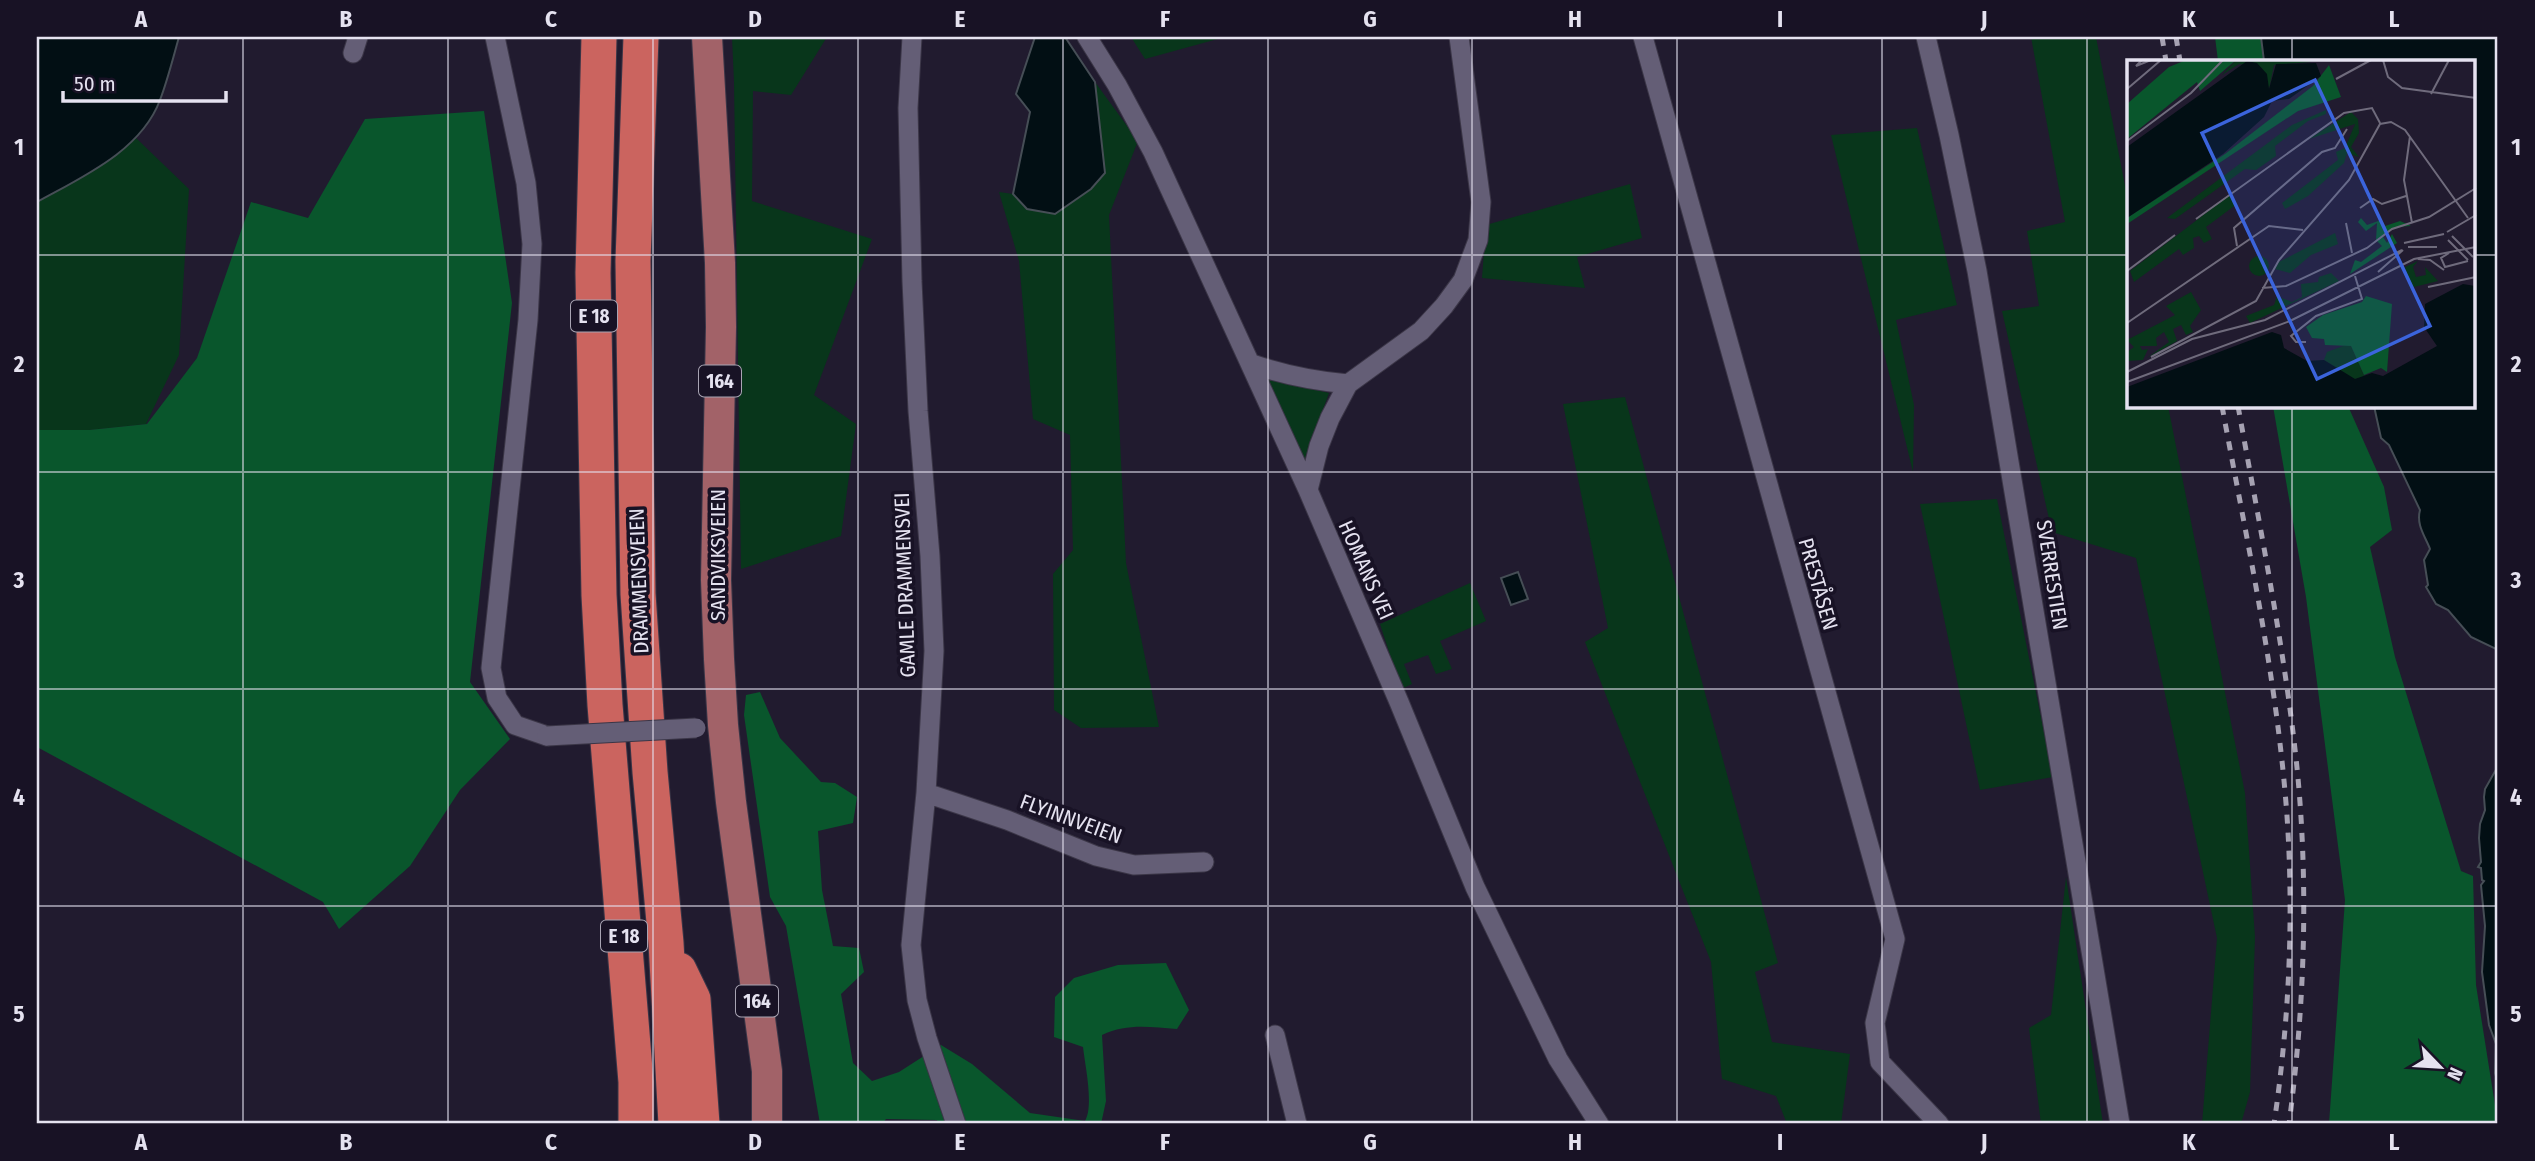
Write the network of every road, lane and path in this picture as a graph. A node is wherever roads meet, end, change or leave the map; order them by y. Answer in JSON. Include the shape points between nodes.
{"nodes":[{"id":1,"x":495,"y":37,"type":"edge"},
{"id":2,"x":599,"y":37,"type":"edge"},
{"id":3,"x":642,"y":37,"type":"edge"},
{"id":4,"x":707,"y":37,"type":"edge"},
{"id":5,"x":912,"y":37,"type":"edge"},
{"id":6,"x":1087,"y":37,"type":"edge"},
{"id":7,"x":1459,"y":37,"type":"edge"},
{"id":8,"x":1643,"y":37,"type":"edge"},
{"id":9,"x":1926,"y":37,"type":"edge"},
{"id":10,"x":1252,"y":364,"type":"junction"},
{"id":11,"x":1348,"y":384,"type":"junction"},
{"id":12,"x":1308,"y":490,"type":"junction"},
{"id":13,"x":710,"y":726,"type":"junction"},
{"id":14,"x":926,"y":793,"type":"junction"},
{"id":15,"x":1204,"y":862,"type":"dead end"},
{"id":16,"x":666,"y":943,"type":"junction"},
{"id":17,"x":1275,"y":1035,"type":"dead end"},
{"id":18,"x":767,"y":1071,"type":"junction"},
{"id":19,"x":636,"y":1124,"type":"edge"},
{"id":20,"x":676,"y":1124,"type":"edge"},
{"id":21,"x":702,"y":1124,"type":"edge"},
{"id":22,"x":767,"y":1124,"type":"edge"},
{"id":23,"x":784,"y":1124,"type":"edge"},
{"id":24,"x":956,"y":1124,"type":"edge"},
{"id":25,"x":1297,"y":1124,"type":"edge"},
{"id":26,"x":1599,"y":1124,"type":"edge"},
{"id":27,"x":1939,"y":1124,"type":"edge"},
{"id":28,"x":2120,"y":1124,"type":"edge"}],
"edges":[{"from":1,"to":13,"type":"street","bridge":true,"via":[[526,184],[532,244],[491,668],[498,698],[515,725],[547,736]]},
{"from":2,"to":19,"type":"highway","name":"DRAMMENSVEIEN","number":"E 18","via":[[593,273],[599,595]]},
{"from":3,"to":16,"type":"highway","name":"DRAMMENSVEIEN","number":"E 18","via":[[633,261],[638,569]]},
{"from":4,"to":13,"type":"main road","name":"SANDVIKSVEIEN","number":"164","via":[[720,276]]},
{"from":5,"to":14,"type":"street","name":"GAMLE DRAMMENSVEI","via":[[908,108],[912,281],[934,651]]},
{"from":6,"to":10,"type":"street","name":"HOMANS VEI","via":[[1153,152]]},
{"from":7,"to":11,"type":"street","via":[[1481,202],[1478,240],[1463,280],[1444,306],[1421,331]]},
{"from":8,"to":27,"type":"street","name":"PRESTÅSEN","via":[[1895,939],[1875,1023],[1880,1062]]},
{"from":9,"to":28,"type":"street","name":"SVERRESTIEN","via":[[1977,271]]},
{"from":10,"to":11,"type":"street","via":[[1282,375]]},
{"from":10,"to":12,"type":"street","name":"HOMANS VEI"},
{"from":11,"to":12,"type":"street","via":[[1329,418]]},
{"from":12,"to":26,"type":"street","name":"HOMANS VEI","via":[[1475,887],[1558,1059]]},
{"from":13,"to":18,"type":"main road","name":"SANDVIKSVEIEN","number":"164","via":[[741,884]]},
{"from":14,"to":15,"type":"street","name":"FLYINNVEIEN","via":[[1096,856],[1134,865]]},
{"from":14,"to":24,"type":"street","name":"GAMLE DRAMMENSVEI","via":[[911,945],[927,1038]]},
{"from":16,"to":20,"type":"highway","name":"DRAMMENSVEIEN","number":"E 18"},
{"from":16,"to":21,"type":"highway","number":"E 18","via":[[693,999]]},
{"from":17,"to":25,"type":"street"},
{"from":18,"to":22,"type":"main road","name":"SANDVIKSVEIEN","number":"164"},
{"from":18,"to":23,"type":"main road","name":"SANDVIKSVEIEN","number":"164"}]}
